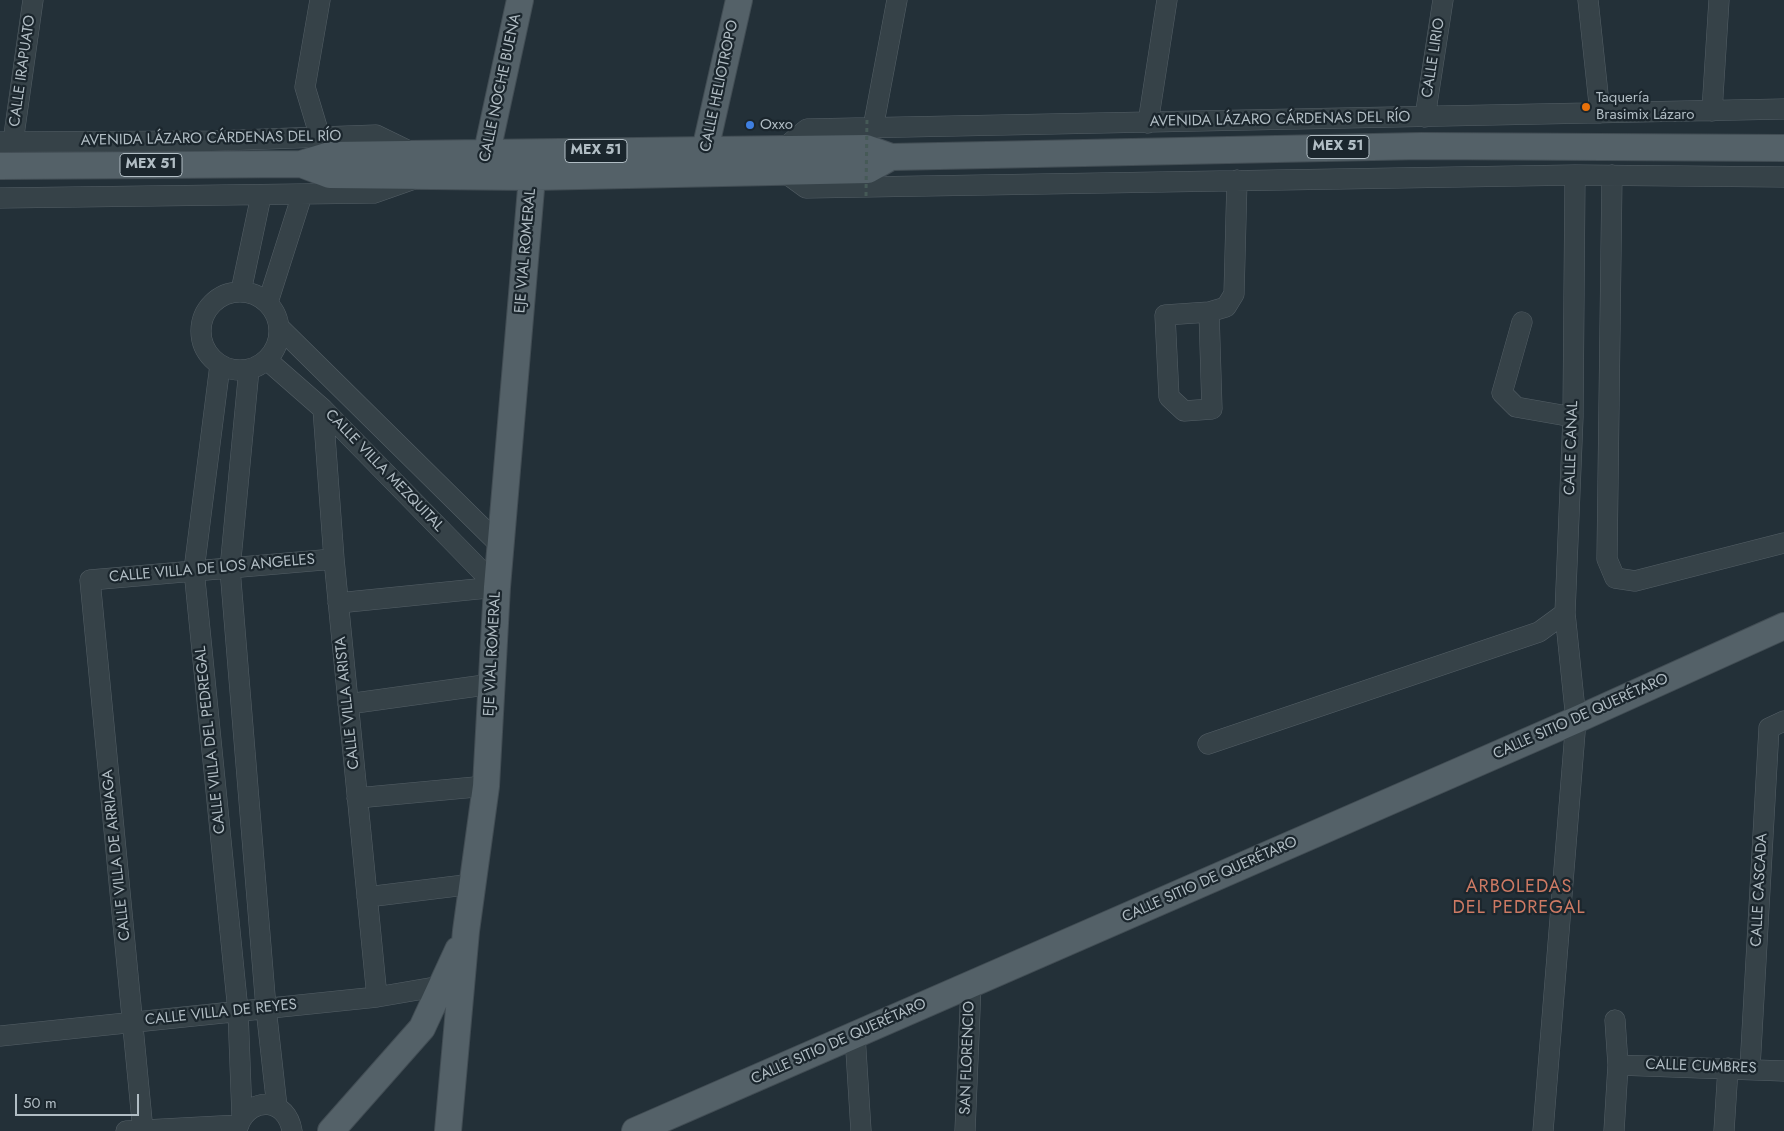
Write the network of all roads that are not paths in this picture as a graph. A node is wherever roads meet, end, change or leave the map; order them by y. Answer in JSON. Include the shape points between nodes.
{"nodes":[{"id":1,"x":33,"y":0,"type":"edge"},
{"id":2,"x":320,"y":0,"type":"edge"},
{"id":3,"x":520,"y":0,"type":"edge"},
{"id":4,"x":738,"y":0,"type":"edge"},
{"id":5,"x":897,"y":0,"type":"edge"},
{"id":6,"x":1167,"y":0,"type":"edge"},
{"id":7,"x":1443,"y":0,"type":"edge"},
{"id":8,"x":1588,"y":0,"type":"edge"},
{"id":9,"x":1719,"y":0,"type":"edge"},
{"id":10,"x":1784,"y":109,"type":"edge"},
{"id":11,"x":1712,"y":111,"type":"junction"},
{"id":12,"x":1600,"y":113,"type":"junction"},
{"id":13,"x":1425,"y":117,"type":"junction"},
{"id":14,"x":870,"y":122,"type":"junction"},
{"id":15,"x":1148,"y":123,"type":"junction"},
{"id":16,"x":320,"y":137,"type":"junction"},
{"id":17,"x":7,"y":142,"type":"edge"},
{"id":18,"x":1784,"y":148,"type":"edge"},
{"id":19,"x":783,"y":160,"type":"junction"},
{"id":20,"x":704,"y":161,"type":"junction"},
{"id":21,"x":484,"y":165,"type":"junction"},
{"id":22,"x":0,"y":166,"type":"edge"},
{"id":23,"x":418,"y":166,"type":"junction"},
{"id":24,"x":1612,"y":174,"type":"junction"},
{"id":25,"x":1575,"y":175,"type":"junction"},
{"id":26,"x":532,"y":177,"type":"junction"},
{"id":27,"x":1784,"y":177,"type":"edge"},
{"id":28,"x":1237,"y":180,"type":"junction"},
{"id":29,"x":302,"y":195,"type":"junction"},
{"id":30,"x":262,"y":196,"type":"junction"},
{"id":31,"x":0,"y":198,"type":"edge"},
{"id":32,"x":242,"y":291,"type":"junction"},
{"id":33,"x":268,"y":302,"type":"junction"},
{"id":34,"x":1209,"y":312,"type":"junction"},
{"id":35,"x":1522,"y":322,"type":"dead end"},
{"id":36,"x":279,"y":327,"type":"junction"},
{"id":37,"x":267,"y":360,"type":"junction"},
{"id":38,"x":220,"y":365,"type":"junction"},
{"id":39,"x":249,"y":369,"type":"junction"},
{"id":40,"x":323,"y":409,"type":"junction"},
{"id":41,"x":1573,"y":417,"type":"junction"},
{"id":42,"x":1784,"y":543,"type":"edge"},
{"id":43,"x":500,"y":545,"type":"junction"},
{"id":44,"x":334,"y":558,"type":"junction"},
{"id":45,"x":230,"y":569,"type":"junction"},
{"id":46,"x":194,"y":570,"type":"junction"},
{"id":47,"x":90,"y":580,"type":"joint"},
{"id":48,"x":497,"y":587,"type":"junction"},
{"id":49,"x":338,"y":603,"type":"junction"},
{"id":50,"x":1564,"y":614,"type":"junction"},
{"id":51,"x":1784,"y":626,"type":"edge"},
{"id":52,"x":492,"y":684,"type":"junction"},
{"id":53,"x":348,"y":704,"type":"junction"},
{"id":54,"x":1576,"y":720,"type":"junction"},
{"id":55,"x":1784,"y":721,"type":"edge"},
{"id":56,"x":1208,"y":744,"type":"dead end"},
{"id":57,"x":486,"y":786,"type":"junction"},
{"id":58,"x":357,"y":798,"type":"junction"},
{"id":59,"x":473,"y":884,"type":"junction"},
{"id":60,"x":367,"y":897,"type":"junction"},
{"id":61,"x":466,"y":931,"type":"junction"},
{"id":62,"x":971,"y":984,"type":"junction"},
{"id":63,"x":441,"y":986,"type":"junction"},
{"id":64,"x":376,"y":997,"type":"junction"},
{"id":65,"x":459,"y":1005,"type":"junction"},
{"id":66,"x":266,"y":1008,"type":"junction"},
{"id":67,"x":238,"y":1011,"type":"junction"},
{"id":68,"x":1615,"y":1020,"type":"dead end"},
{"id":69,"x":133,"y":1023,"type":"junction"},
{"id":70,"x":422,"y":1028,"type":"junction"},
{"id":71,"x":855,"y":1035,"type":"junction"},
{"id":72,"x":0,"y":1036,"type":"edge"},
{"id":73,"x":1618,"y":1065,"type":"junction"},
{"id":74,"x":1728,"y":1068,"type":"junction"},
{"id":75,"x":1750,"y":1068,"type":"junction"},
{"id":76,"x":1784,"y":1071,"type":"edge"},
{"id":77,"x":276,"y":1106,"type":"junction"},
{"id":78,"x":240,"y":1124,"type":"edge"},
{"id":79,"x":138,"y":1130,"type":"edge"},
{"id":80,"x":292,"y":1131,"type":"edge"},
{"id":81,"x":331,"y":1131,"type":"edge"},
{"id":82,"x":448,"y":1131,"type":"edge"},
{"id":83,"x":635,"y":1131,"type":"edge"},
{"id":84,"x":861,"y":1131,"type":"edge"},
{"id":85,"x":964,"y":1131,"type":"edge"},
{"id":86,"x":1543,"y":1131,"type":"edge"},
{"id":87,"x":1614,"y":1131,"type":"edge"},
{"id":88,"x":1724,"y":1131,"type":"edge"}],
"edges":[{"from":1,"to":17,"type":"street","name":"CALLE IRAPUATO"},
{"from":2,"to":16,"type":"street","via":[[305,87]]},
{"from":3,"to":21,"type":"main road","name":"CALLE NOCHE BUENA"},
{"from":4,"to":20,"type":"main road","name":"CALLE HELIOTROPO"},
{"from":5,"to":14,"type":"street"},
{"from":6,"to":15,"type":"street"},
{"from":7,"to":13,"type":"street","name":"CALLE LIRIO"},
{"from":8,"to":12,"type":"street"},
{"from":9,"to":11,"type":"street"},
{"from":10,"to":11,"type":"street","name":"AVENIDA LÁZARO CÁRDENAS DEL RÍO"},
{"from":11,"to":12,"type":"street","name":"AVENIDA LÁZARO CÁRDENAS DEL RÍO"},
{"from":12,"to":13,"type":"street","name":"AVENIDA LÁZARO CÁRDENAS DEL RÍO"},
{"from":13,"to":15,"type":"street","name":"AVENIDA LÁZARO CÁRDENAS DEL RÍO"},
{"from":14,"to":15,"type":"street","name":"AVENIDA LÁZARO CÁRDENAS DEL RÍO"},
{"from":14,"to":19,"type":"street","name":"AVENIDA LÁZARO CÁRDENAS DEL RÍO","via":[[807,129]]},
{"from":16,"to":17,"type":"street","name":"AVENIDA LÁZARO CÁRDENAS DEL RÍO"},
{"from":16,"to":23,"type":"street","name":"AVENIDA LÁZARO CÁRDENAS DEL RÍO","via":[[376,135]]},
{"from":18,"to":19,"type":"main road","name":"AVENIDA LÁZARO CÁRDENAS DEL RÍO","number":"MEX 51","via":[[1421,146],[891,157],[868,170]]},
{"from":19,"to":20,"type":"main road","name":"AVENIDA LÁZARO CÁRDENAS DEL RÍO","number":"MEX 51"},
{"from":19,"to":28,"type":"street","via":[[806,188]]},
{"from":20,"to":21,"type":"main road","name":"AVENIDA LÁZARO CÁRDENAS DEL RÍO","number":"MEX 51"},
{"from":20,"to":26,"type":"main road","name":"AVENIDA LÁZARO CÁRDENAS DEL RÍO","number":"MEX 51"},
{"from":21,"to":23,"type":"main road","name":"AVENIDA LÁZARO CÁRDENAS DEL RÍO","number":"MEX 51"},
{"from":21,"to":26,"type":"main road","name":"AVENIDA LÁZARO CÁRDENAS DEL RÍO","number":"MEX 51"},
{"from":22,"to":23,"type":"main road","name":"AVENIDA LÁZARO CÁRDENAS DEL RÍO","number":"MEX 51","via":[[301,164],[330,155]]},
{"from":23,"to":29,"type":"street","name":"AVENIDA LÁZARO CÁRDENAS DEL RÍO","via":[[374,193]]},
{"from":24,"to":25,"type":"street"},
{"from":24,"to":27,"type":"street"},
{"from":24,"to":42,"type":"street","via":[[1607,559],[1615,578],[1634,581]]},
{"from":25,"to":28,"type":"street"},
{"from":25,"to":41,"type":"street","name":"CALLE CANAL"},
{"from":26,"to":43,"type":"main road","name":"EJE VIAL ROMERAL"},
{"from":28,"to":34,"type":"street","via":[[1234,294],[1226,307]]},
{"from":29,"to":30,"type":"street","name":"AVENIDA LÁZARO CÁRDENAS DEL RÍO"},
{"from":29,"to":33,"type":"street"},
{"from":30,"to":31,"type":"street","name":"AVENIDA LÁZARO CÁRDENAS DEL RÍO"},
{"from":30,"to":32,"type":"street"},
{"from":32,"to":33,"type":"street"},
{"from":32,"to":38,"type":"street","via":[[219,296],[204,314],[200,327],[201,341],[207,354]]},
{"from":33,"to":36,"type":"street"},
{"from":34,"to":34,"type":"street","via":[[1212,409],[1184,411],[1169,397],[1165,315]]},
{"from":35,"to":41,"type":"street","via":[[1502,392],[1516,406]]},
{"from":36,"to":37,"type":"street","via":[[278,341]]},
{"from":36,"to":43,"type":"street","name":"CALLE VILLA MEZQUITAL"},
{"from":37,"to":39,"type":"street"},
{"from":37,"to":40,"type":"street","name":"CALLE VILLA MEZQUITAL"},
{"from":38,"to":39,"type":"street","via":[[235,370]]},
{"from":38,"to":46,"type":"street","name":"CALLE VILLA DEL PEDREGAL"},
{"from":39,"to":45,"type":"street","name":"CALLE VILLA DEL PEDREGAL"},
{"from":40,"to":44,"type":"street","name":"CALLE VILLA ARISTA"},
{"from":40,"to":48,"type":"street","name":"CALLE VILLA MEZQUITAL"},
{"from":41,"to":50,"type":"street","name":"CALLE CANAL"},
{"from":43,"to":48,"type":"main road","name":"EJE VIAL ROMERAL"},
{"from":44,"to":45,"type":"street","name":"CALLE VILLA DE LOS ANGELES"},
{"from":44,"to":49,"type":"street","name":"CALLE VILLA ARISTA"},
{"from":45,"to":46,"type":"street","name":"CALLE VILLA DE LOS ANGELES"},
{"from":45,"to":66,"type":"street","name":"CALLE VILLA DEL PEDREGAL"},
{"from":46,"to":47,"type":"street","name":"CALLE VILLA DE LOS ANGELES"},
{"from":46,"to":67,"type":"street","name":"CALLE VILLA DEL PEDREGAL"},
{"from":47,"to":69,"type":"street","name":"CALLE VILLA DE ARRIAGA"},
{"from":48,"to":49,"type":"street"},
{"from":48,"to":52,"type":"main road","name":"EJE VIAL ROMERAL"},
{"from":49,"to":53,"type":"street","name":"CALLE VILLA ARISTA"},
{"from":50,"to":54,"type":"street","name":"CALLE CANAL"},
{"from":50,"to":56,"type":"street","via":[[1539,632]]},
{"from":51,"to":54,"type":"main road","name":"CALLE SITIO DE QUERÉTARO"},
{"from":52,"to":53,"type":"street"},
{"from":52,"to":57,"type":"main road","name":"EJE VIAL ROMERAL"},
{"from":53,"to":58,"type":"street","name":"CALLE VILLA ARISTA"},
{"from":54,"to":62,"type":"main road","name":"CALLE SITIO DE QUERÉTARO"},
{"from":54,"to":86,"type":"street","name":"CALLE CANAL"},
{"from":55,"to":75,"type":"street","name":"CALLE CASCADA","via":[[1769,728]]},
{"from":57,"to":58,"type":"street"},
{"from":57,"to":59,"type":"main road","name":"EJE VIAL ROMERAL"},
{"from":58,"to":60,"type":"street","name":"CALLE VILLA ARISTA"},
{"from":59,"to":60,"type":"street"},
{"from":59,"to":61,"type":"main road","name":"EJE VIAL ROMERAL"},
{"from":60,"to":64,"type":"street","name":"CALLE VILLA ARISTA"},
{"from":61,"to":63,"type":"main road"},
{"from":61,"to":65,"type":"main road","name":"EJE VIAL ROMERAL"},
{"from":62,"to":71,"type":"main road","name":"CALLE SITIO DE QUERÉTARO"},
{"from":62,"to":85,"type":"street","name":"SAN FLORENCIO"},
{"from":63,"to":64,"type":"street","name":"CALLE VILLA DE REYES"},
{"from":63,"to":70,"type":"main road"},
{"from":64,"to":66,"type":"street","name":"CALLE VILLA DE REYES"},
{"from":65,"to":70,"type":"street"},
{"from":65,"to":82,"type":"main road","name":"EJE VIAL ROMERAL"},
{"from":66,"to":67,"type":"street","name":"CALLE VILLA DE REYES"},
{"from":66,"to":77,"type":"street","name":"CALLE VILLA DEL PEDREGAL"},
{"from":67,"to":69,"type":"street","name":"CALLE VILLA DE REYES"},
{"from":67,"to":78,"type":"street","name":"CALLE VILLA DEL PEDREGAL"},
{"from":68,"to":73,"type":"street"},
{"from":69,"to":72,"type":"street","name":"CALLE VILLA DE REYES"},
{"from":69,"to":79,"type":"street","name":"CALLE VILLA DE ARRIAGA"},
{"from":70,"to":81,"type":"main road"},
{"from":71,"to":83,"type":"main road","name":"CALLE SITIO DE QUERÉTARO"},
{"from":71,"to":84,"type":"street"},
{"from":73,"to":74,"type":"street","name":"CALLE CUMBRES"},
{"from":73,"to":87,"type":"street"},
{"from":74,"to":75,"type":"street","name":"CALLE CUMBRES"},
{"from":74,"to":88,"type":"street"},
{"from":75,"to":76,"type":"street","name":"CALLE CUMBRES"},
{"from":77,"to":78,"type":"street","via":[[258,1105]]},
{"from":77,"to":80,"type":"street","via":[[288,1117]]},
{"from":78,"to":79,"type":"street"}]}
